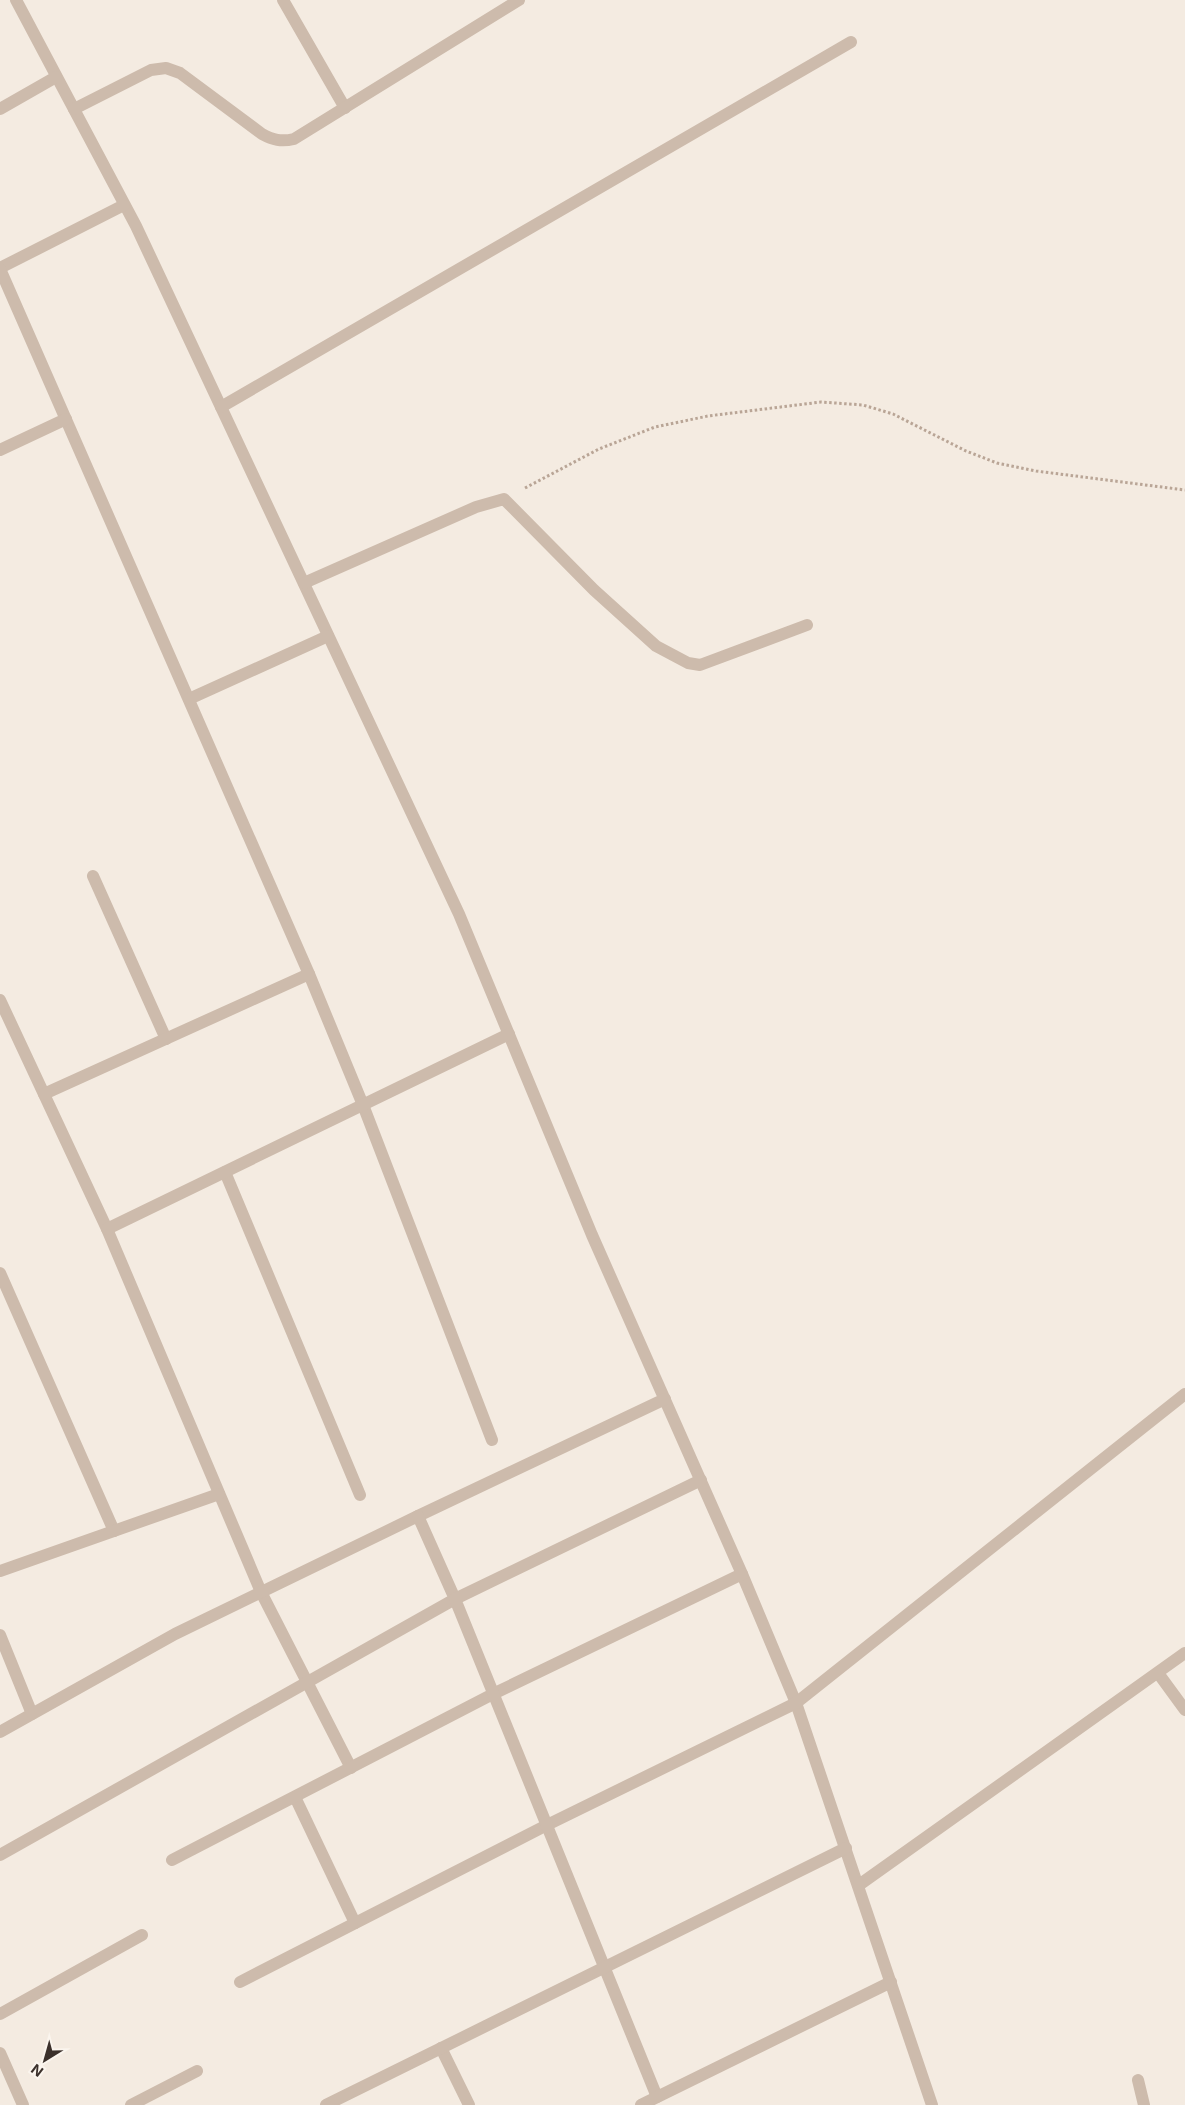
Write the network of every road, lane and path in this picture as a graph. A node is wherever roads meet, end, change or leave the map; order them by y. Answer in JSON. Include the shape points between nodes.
{"nodes":[{"id":1,"x":16,"y":0,"type":"edge"},
{"id":2,"x":283,"y":0,"type":"edge"},
{"id":3,"x":519,"y":0,"type":"edge"},
{"id":4,"x":852,"y":42,"type":"dead end"},
{"id":5,"x":56,"y":77,"type":"junction"},
{"id":6,"x":345,"y":108,"type":"junction"},
{"id":7,"x":0,"y":109,"type":"edge"},
{"id":8,"x":74,"y":109,"type":"junction"},
{"id":9,"x":124,"y":204,"type":"junction"},
{"id":10,"x":0,"y":269,"type":"edge"},
{"id":11,"x":221,"y":407,"type":"junction"},
{"id":12,"x":66,"y":419,"type":"junction"},
{"id":13,"x":0,"y":450,"type":"edge"},
{"id":14,"x":1185,"y":490,"type":"edge"},
{"id":15,"x":504,"y":499,"type":"junction"},
{"id":16,"x":304,"y":583,"type":"junction"},
{"id":17,"x":807,"y":625,"type":"dead end"},
{"id":18,"x":328,"y":636,"type":"junction"},
{"id":19,"x":189,"y":699,"type":"junction"},
{"id":20,"x":94,"y":876,"type":"dead end"},
{"id":21,"x":309,"y":974,"type":"junction"},
{"id":22,"x":0,"y":1000,"type":"edge"},
{"id":23,"x":509,"y":1034,"type":"junction"},
{"id":24,"x":166,"y":1039,"type":"junction"},
{"id":25,"x":44,"y":1094,"type":"junction"},
{"id":26,"x":363,"y":1105,"type":"junction"},
{"id":27,"x":225,"y":1172,"type":"junction"},
{"id":28,"x":107,"y":1229,"type":"junction"},
{"id":29,"x":0,"y":1273,"type":"edge"},
{"id":30,"x":1185,"y":1394,"type":"edge"},
{"id":31,"x":665,"y":1399,"type":"junction"},
{"id":32,"x":492,"y":1440,"type":"dead end"},
{"id":33,"x":701,"y":1480,"type":"junction"},
{"id":34,"x":219,"y":1494,"type":"junction"},
{"id":35,"x":360,"y":1495,"type":"dead end"},
{"id":36,"x":418,"y":1516,"type":"junction"},
{"id":37,"x":114,"y":1531,"type":"junction"},
{"id":38,"x":0,"y":1571,"type":"edge"},
{"id":39,"x":742,"y":1574,"type":"junction"},
{"id":40,"x":261,"y":1592,"type":"junction"},
{"id":41,"x":455,"y":1599,"type":"junction"},
{"id":42,"x":0,"y":1635,"type":"edge"},
{"id":43,"x":1185,"y":1653,"type":"edge"},
{"id":44,"x":1158,"y":1673,"type":"junction"},
{"id":45,"x":307,"y":1682,"type":"junction"},
{"id":46,"x":493,"y":1694,"type":"junction"},
{"id":47,"x":796,"y":1704,"type":"junction"},
{"id":48,"x":1185,"y":1710,"type":"edge"},
{"id":49,"x":32,"y":1714,"type":"junction"},
{"id":50,"x":0,"y":1732,"type":"edge"},
{"id":51,"x":351,"y":1768,"type":"junction"},
{"id":52,"x":295,"y":1796,"type":"junction"},
{"id":53,"x":547,"y":1825,"type":"junction"},
{"id":54,"x":846,"y":1848,"type":"junction"},
{"id":55,"x":0,"y":1855,"type":"edge"},
{"id":56,"x":172,"y":1860,"type":"dead end"},
{"id":57,"x":859,"y":1886,"type":"junction"},
{"id":58,"x":355,"y":1923,"type":"junction"},
{"id":59,"x":142,"y":1935,"type":"dead end"},
{"id":60,"x":605,"y":1967,"type":"junction"},
{"id":61,"x":240,"y":1982,"type":"dead end"},
{"id":62,"x":891,"y":1982,"type":"junction"},
{"id":63,"x":0,"y":2014,"type":"edge"},
{"id":64,"x":441,"y":2048,"type":"junction"},
{"id":65,"x":0,"y":2053,"type":"edge"},
{"id":66,"x":197,"y":2071,"type":"dead end"},
{"id":67,"x":1138,"y":2080,"type":"dead end"},
{"id":68,"x":657,"y":2097,"type":"junction"},
{"id":69,"x":23,"y":2105,"type":"edge"},
{"id":70,"x":131,"y":2105,"type":"edge"},
{"id":71,"x":326,"y":2105,"type":"edge"},
{"id":72,"x":469,"y":2105,"type":"edge"},
{"id":73,"x":641,"y":2105,"type":"edge"},
{"id":74,"x":932,"y":2105,"type":"edge"},
{"id":75,"x":1144,"y":2105,"type":"edge"}],
"edges":[{"from":1,"to":5,"type":"street"},
{"from":2,"to":6,"type":"street"},
{"from":3,"to":6,"type":"street"},
{"from":4,"to":11,"type":"street"},
{"from":5,"to":7,"type":"street"},
{"from":5,"to":8,"type":"street"},
{"from":6,"to":8,"type":"street","via":[[294,139],[274,140],[180,73],[166,68],[151,70]]},
{"from":8,"to":9,"type":"street"},
{"from":9,"to":10,"type":"street"},
{"from":9,"to":11,"type":"street"},
{"from":10,"to":12,"type":"street"},
{"from":11,"to":16,"type":"street"},
{"from":12,"to":13,"type":"street"},
{"from":12,"to":19,"type":"street"},
{"from":14,"to":15,"type":"path","via":[[997,463],[893,414],[863,405],[821,402],[708,416],[655,427],[599,449]]},
{"from":15,"to":16,"type":"street","via":[[476,507]]},
{"from":15,"to":17,"type":"street","via":[[594,590],[656,646],[688,663],[700,664]]},
{"from":16,"to":18,"type":"street"},
{"from":18,"to":19,"type":"street"},
{"from":18,"to":23,"type":"street","via":[[459,914]]},
{"from":19,"to":21,"type":"street"},
{"from":20,"to":24,"type":"street"},
{"from":21,"to":24,"type":"street"},
{"from":21,"to":26,"type":"street"},
{"from":22,"to":25,"type":"street"},
{"from":23,"to":26,"type":"street"},
{"from":23,"to":31,"type":"street","via":[[592,1235]]},
{"from":24,"to":25,"type":"street"},
{"from":25,"to":28,"type":"street"},
{"from":26,"to":27,"type":"street"},
{"from":26,"to":32,"type":"street"},
{"from":27,"to":28,"type":"street"},
{"from":27,"to":35,"type":"street"},
{"from":28,"to":34,"type":"street"},
{"from":29,"to":37,"type":"street"},
{"from":30,"to":47,"type":"street"},
{"from":31,"to":33,"type":"street"},
{"from":31,"to":36,"type":"street"},
{"from":33,"to":39,"type":"street"},
{"from":33,"to":41,"type":"street"},
{"from":34,"to":37,"type":"street"},
{"from":34,"to":40,"type":"street"},
{"from":36,"to":40,"type":"street"},
{"from":36,"to":41,"type":"street"},
{"from":37,"to":38,"type":"street"},
{"from":39,"to":46,"type":"street"},
{"from":39,"to":47,"type":"street"},
{"from":40,"to":45,"type":"street"},
{"from":40,"to":49,"type":"street","via":[[175,1634]]},
{"from":41,"to":45,"type":"street"},
{"from":41,"to":46,"type":"street"},
{"from":42,"to":49,"type":"street"},
{"from":43,"to":44,"type":"street"},
{"from":44,"to":48,"type":"street"},
{"from":44,"to":57,"type":"street"},
{"from":45,"to":51,"type":"street"},
{"from":45,"to":55,"type":"street"},
{"from":46,"to":51,"type":"street"},
{"from":46,"to":53,"type":"street"},
{"from":47,"to":53,"type":"street"},
{"from":47,"to":54,"type":"street"},
{"from":49,"to":50,"type":"street"},
{"from":51,"to":52,"type":"street"},
{"from":52,"to":56,"type":"street"},
{"from":52,"to":58,"type":"street"},
{"from":53,"to":58,"type":"street"},
{"from":53,"to":60,"type":"street"},
{"from":54,"to":57,"type":"street"},
{"from":54,"to":60,"type":"street"},
{"from":57,"to":62,"type":"street"},
{"from":58,"to":61,"type":"street"},
{"from":59,"to":63,"type":"street"},
{"from":60,"to":64,"type":"street"},
{"from":60,"to":68,"type":"street"},
{"from":62,"to":68,"type":"street"},
{"from":62,"to":74,"type":"street"},
{"from":64,"to":71,"type":"street"},
{"from":64,"to":72,"type":"street"},
{"from":65,"to":69,"type":"street"},
{"from":66,"to":70,"type":"street"},
{"from":67,"to":75,"type":"street"},
{"from":68,"to":73,"type":"street"}]}
